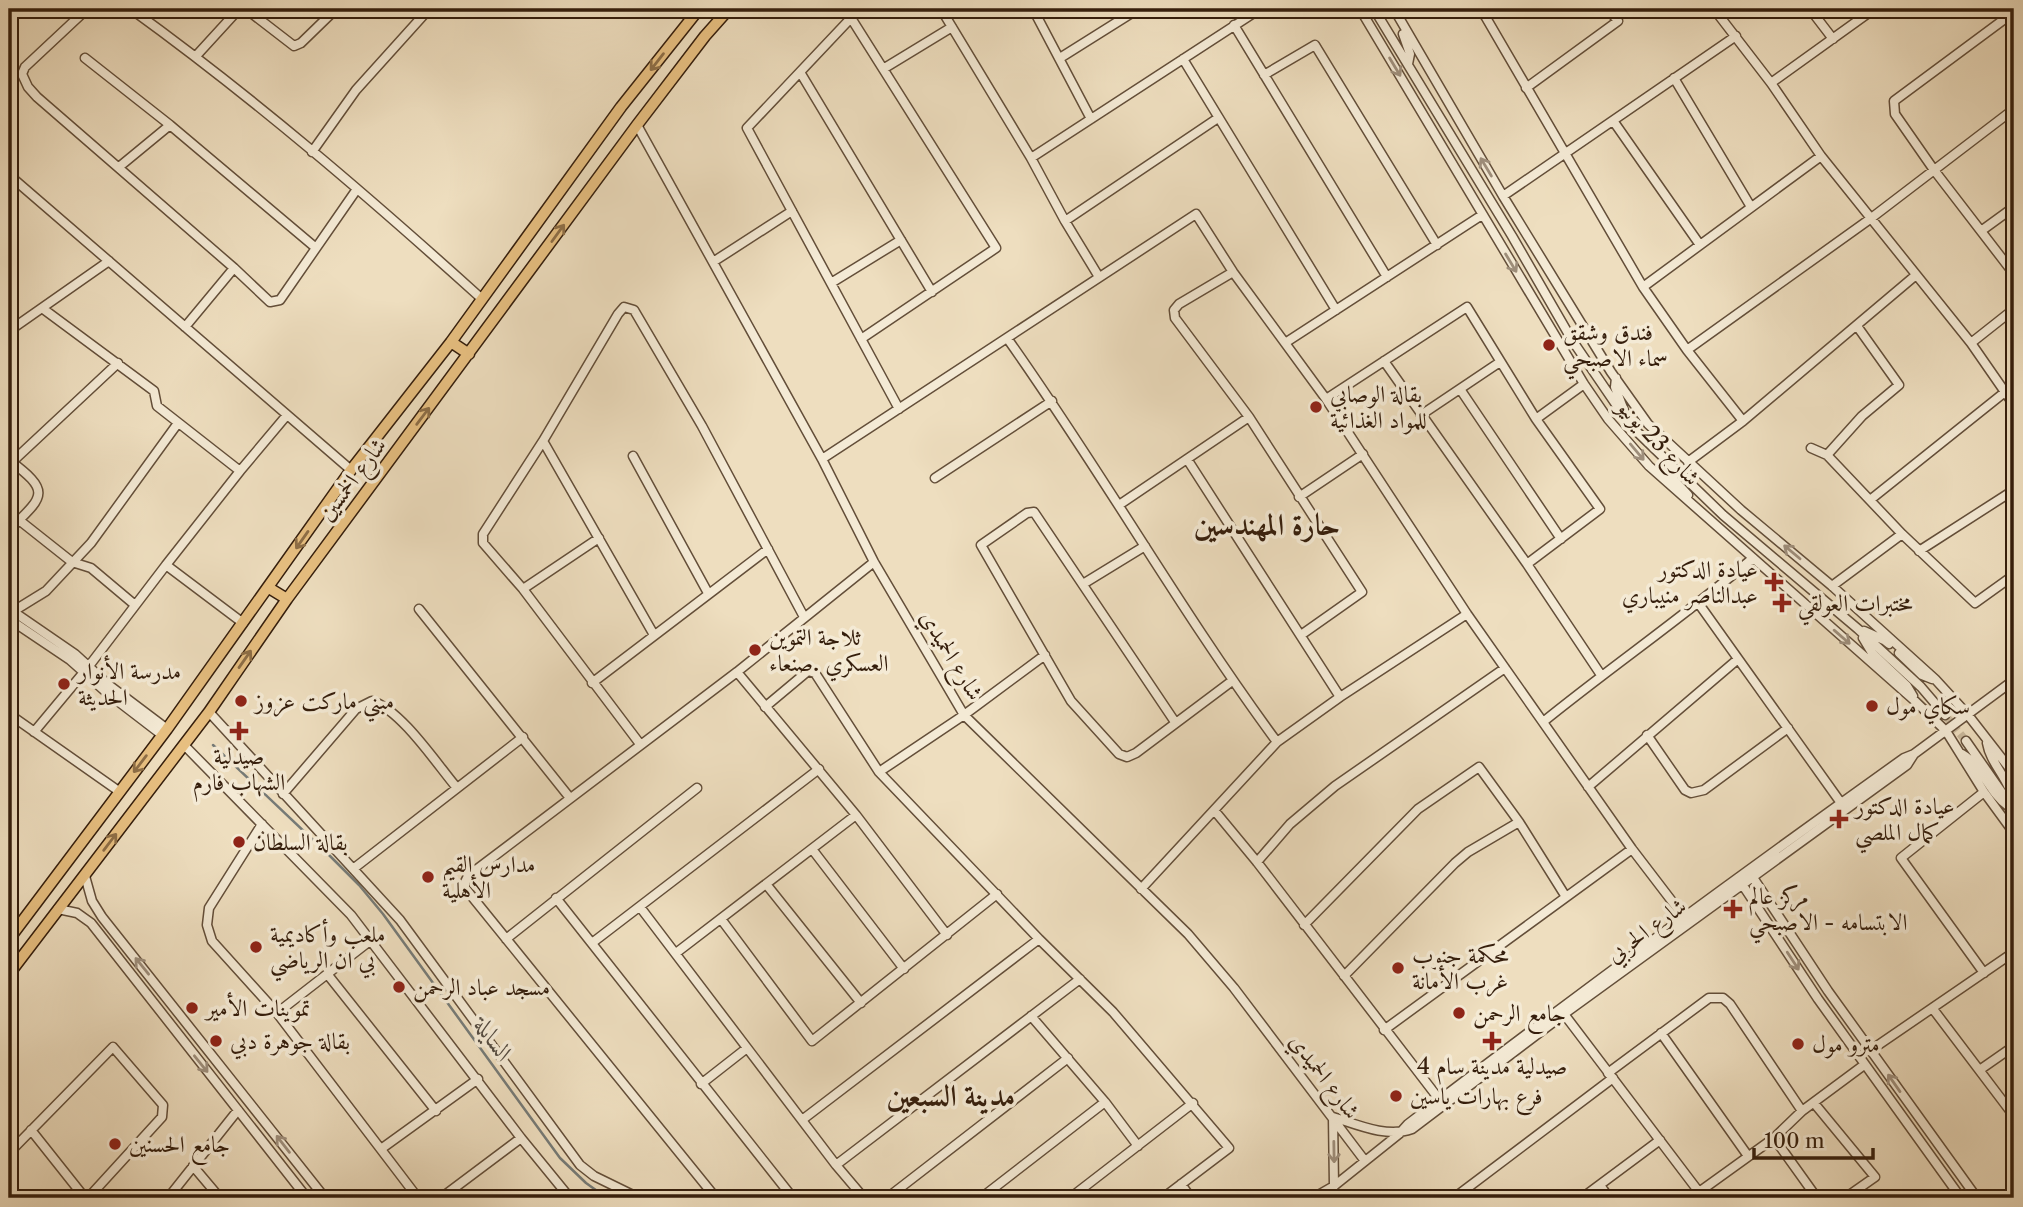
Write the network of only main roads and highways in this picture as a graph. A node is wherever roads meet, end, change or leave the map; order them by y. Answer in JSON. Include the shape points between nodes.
{"nodes":[{"id":1,"x":699,"y":9,"type":"edge"},
{"id":2,"x":729,"y":9,"type":"edge"},
{"id":3,"x":451,"y":342,"type":"junction"},
{"id":4,"x":469,"y":354,"type":"junction"},
{"id":5,"x":269,"y":587,"type":"junction"},
{"id":6,"x":287,"y":599,"type":"junction"},
{"id":7,"x":9,"y":939,"type":"edge"},
{"id":8,"x":9,"y":974,"type":"edge"}],
"edges":[{"from":1,"to":3,"type":"main road","name":"شارع الخمسين","one_way":true,"via":[[621,107]]},
{"from":4,"to":2,"type":"main road","name":"شارع الخمسين","one_way":true,"via":[[637,125]]},
{"from":3,"to":4,"type":"main road"},
{"from":3,"to":5,"type":"main road","name":"شارع الخمسين","one_way":true,"via":[[351,470]]},
{"from":6,"to":4,"type":"main road","name":"شارع الخمسين","one_way":true},
{"from":5,"to":6,"type":"main road"},
{"from":5,"to":7,"type":"main road","name":"شارع الخمسين","one_way":true},
{"from":8,"to":6,"type":"main road","name":"شارع الخمسين","one_way":true,"via":[[209,712]]}]}
